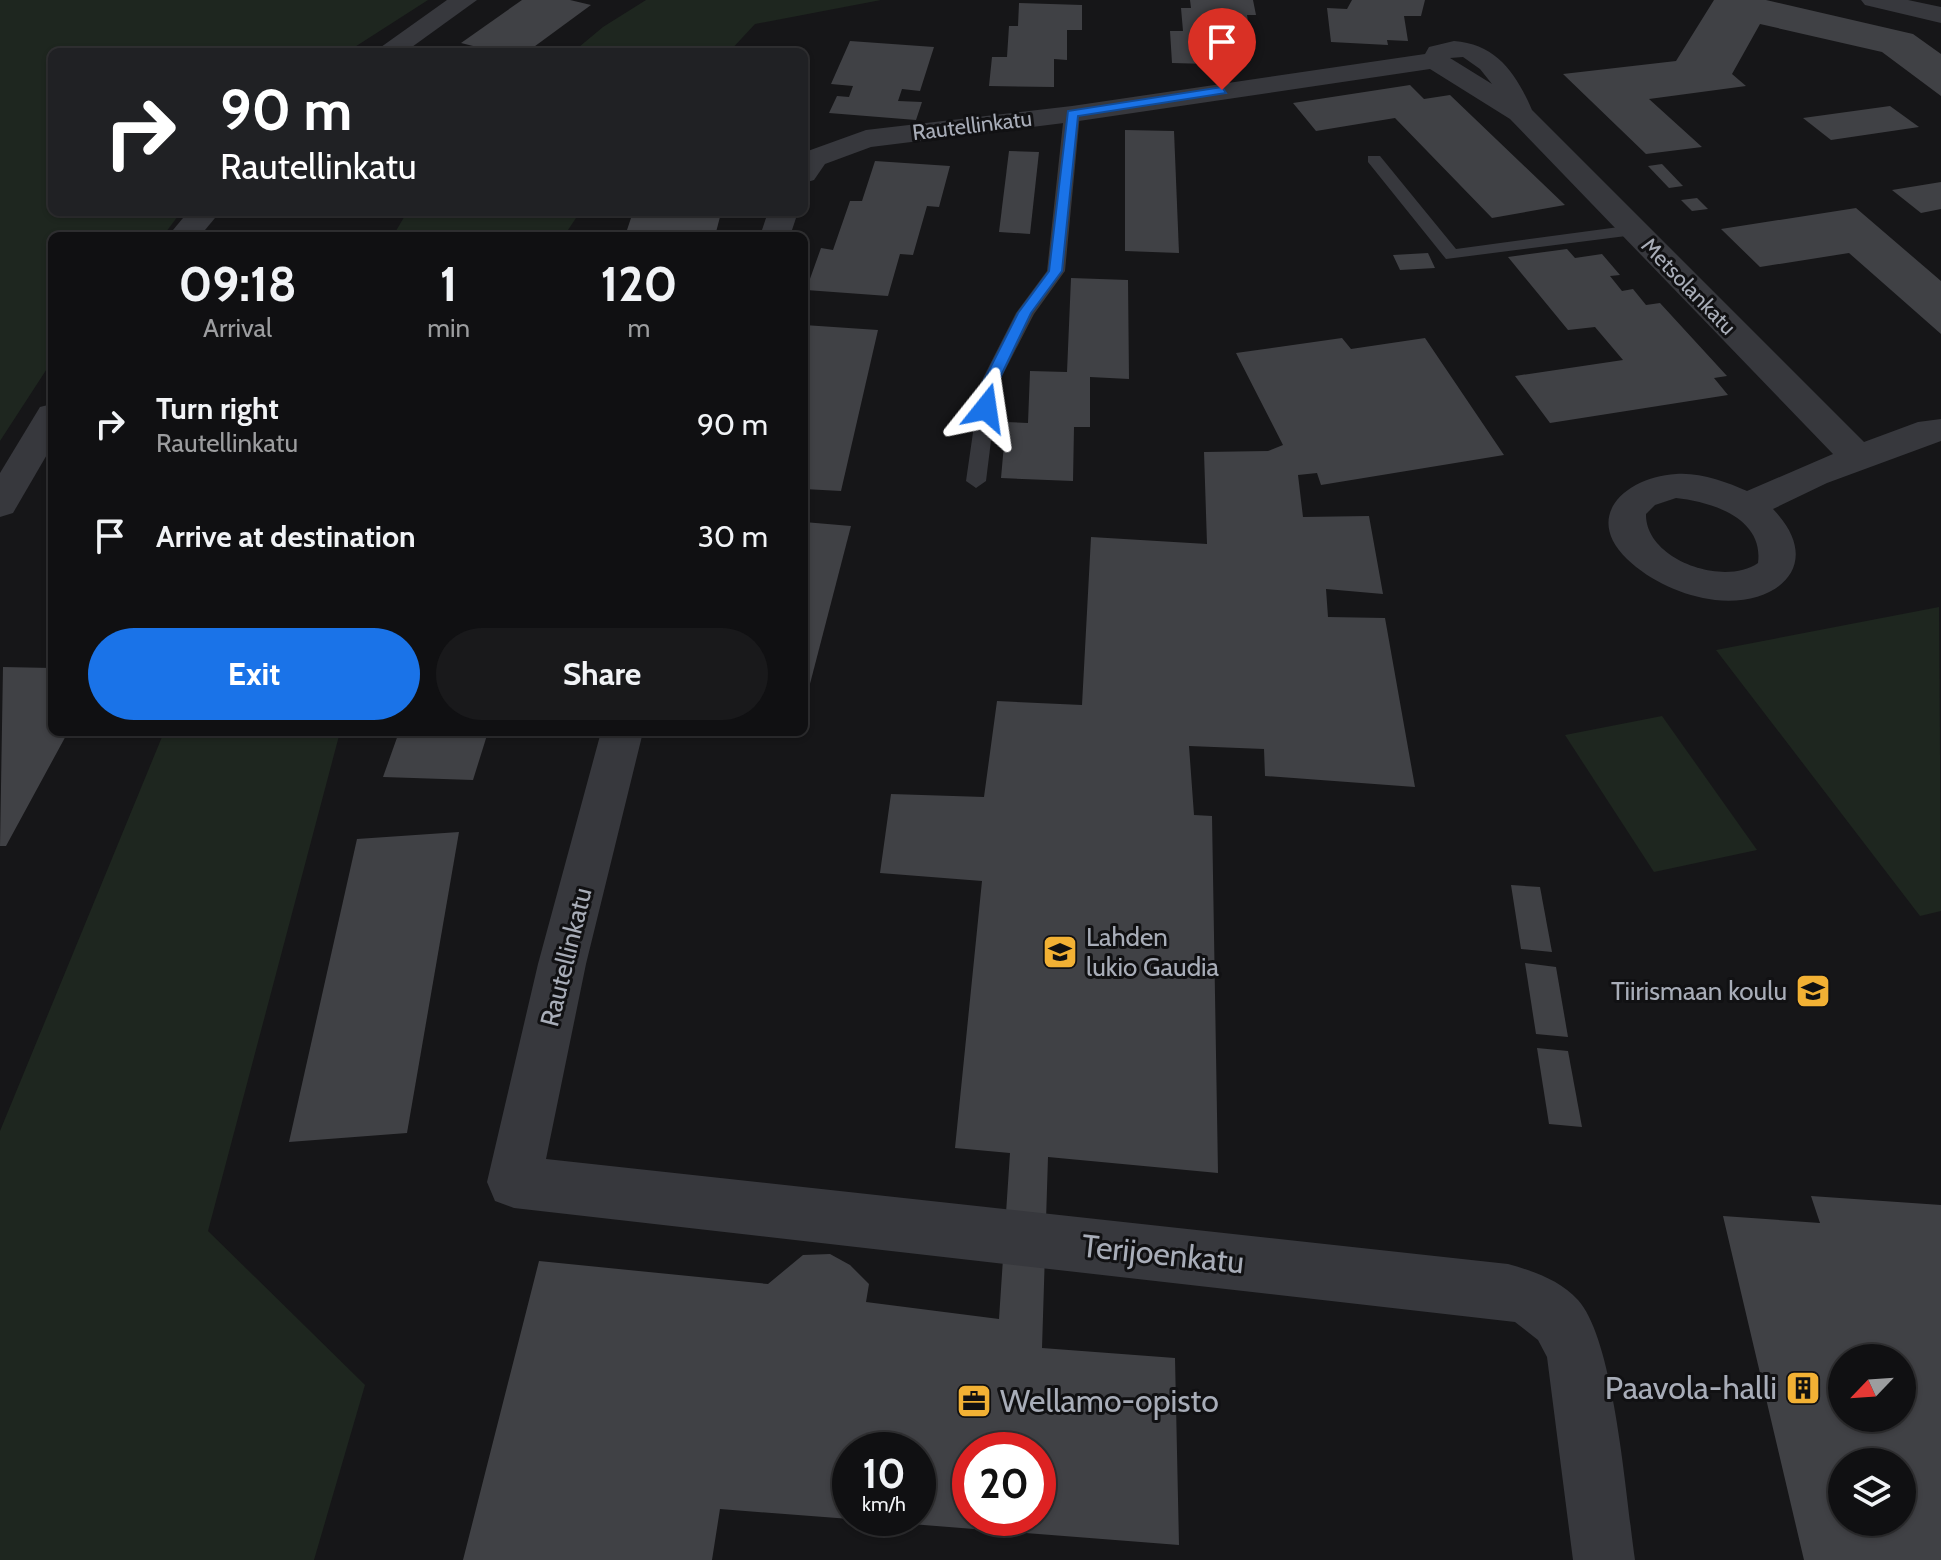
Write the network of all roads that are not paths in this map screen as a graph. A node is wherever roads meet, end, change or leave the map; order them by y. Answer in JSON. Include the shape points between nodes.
{"nodes":[{"id":1,"x":464,"y":0,"type":"edge"},
{"id":2,"x":1874,"y":0,"type":"edge"},
{"id":3,"x":1941,"y":15,"type":"edge"},
{"id":4,"x":393,"y":48,"type":"edge"},
{"id":5,"x":1436,"y":60,"type":"joint"},
{"id":6,"x":1072,"y":114,"type":"junction"},
{"id":7,"x":1374,"y":159,"type":"dead end"},
{"id":8,"x":808,"y":168,"type":"edge"},
{"id":9,"x":201,"y":216,"type":"edge"},
{"id":10,"x":1634,"y":230,"type":"junction"},
{"id":11,"x":187,"y":232,"type":"edge"},
{"id":12,"x":48,"y":422,"type":"edge"},
{"id":13,"x":1941,"y":430,"type":"edge"},
{"id":14,"x":1941,"y":454,"type":"edge"},
{"id":15,"x":1859,"y":459,"type":"junction"},
{"id":16,"x":976,"y":481,"type":"dead end"},
{"id":17,"x":0,"y":504,"type":"edge"},
{"id":18,"x":1747,"y":506,"type":"dead end"},
{"id":19,"x":621,"y":736,"type":"edge"},
{"id":20,"x":514,"y":1182,"type":"joint"},
{"id":21,"x":1604,"y":1560,"type":"edge"}],
"edges":[{"from":1,"to":4,"type":"street"},
{"from":2,"to":3,"type":"street"},
{"from":5,"to":6,"type":"street","name":"Rautellinkatu"},
{"from":5,"to":10,"type":"street","name":"Metsolankatu","via":[[1449,48],[1482,56],[1505,79],[1520,113]]},
{"from":6,"to":8,"type":"street","name":"Rautellinkatu","via":[[866,139],[815,158]]},
{"from":6,"to":16,"type":"lane","via":[[1056,271],[1025,313],[989,384]]},
{"from":7,"to":10,"type":"lane","via":[[1452,255]]},
{"from":9,"to":11,"type":"street"},
{"from":10,"to":15,"type":"street","name":"Metsolankatu"},
{"from":12,"to":17,"type":"street"},
{"from":13,"to":15,"type":"street"},
{"from":14,"to":15,"type":"street"},
{"from":15,"to":18,"type":"street"},
{"from":19,"to":20,"type":"street","name":"Rautellinkatu","via":[[562,964]]},
{"from":20,"to":21,"type":"street","name":"Terijoenkatu","via":[[1531,1299],[1558,1320],[1575,1351]]}]}
